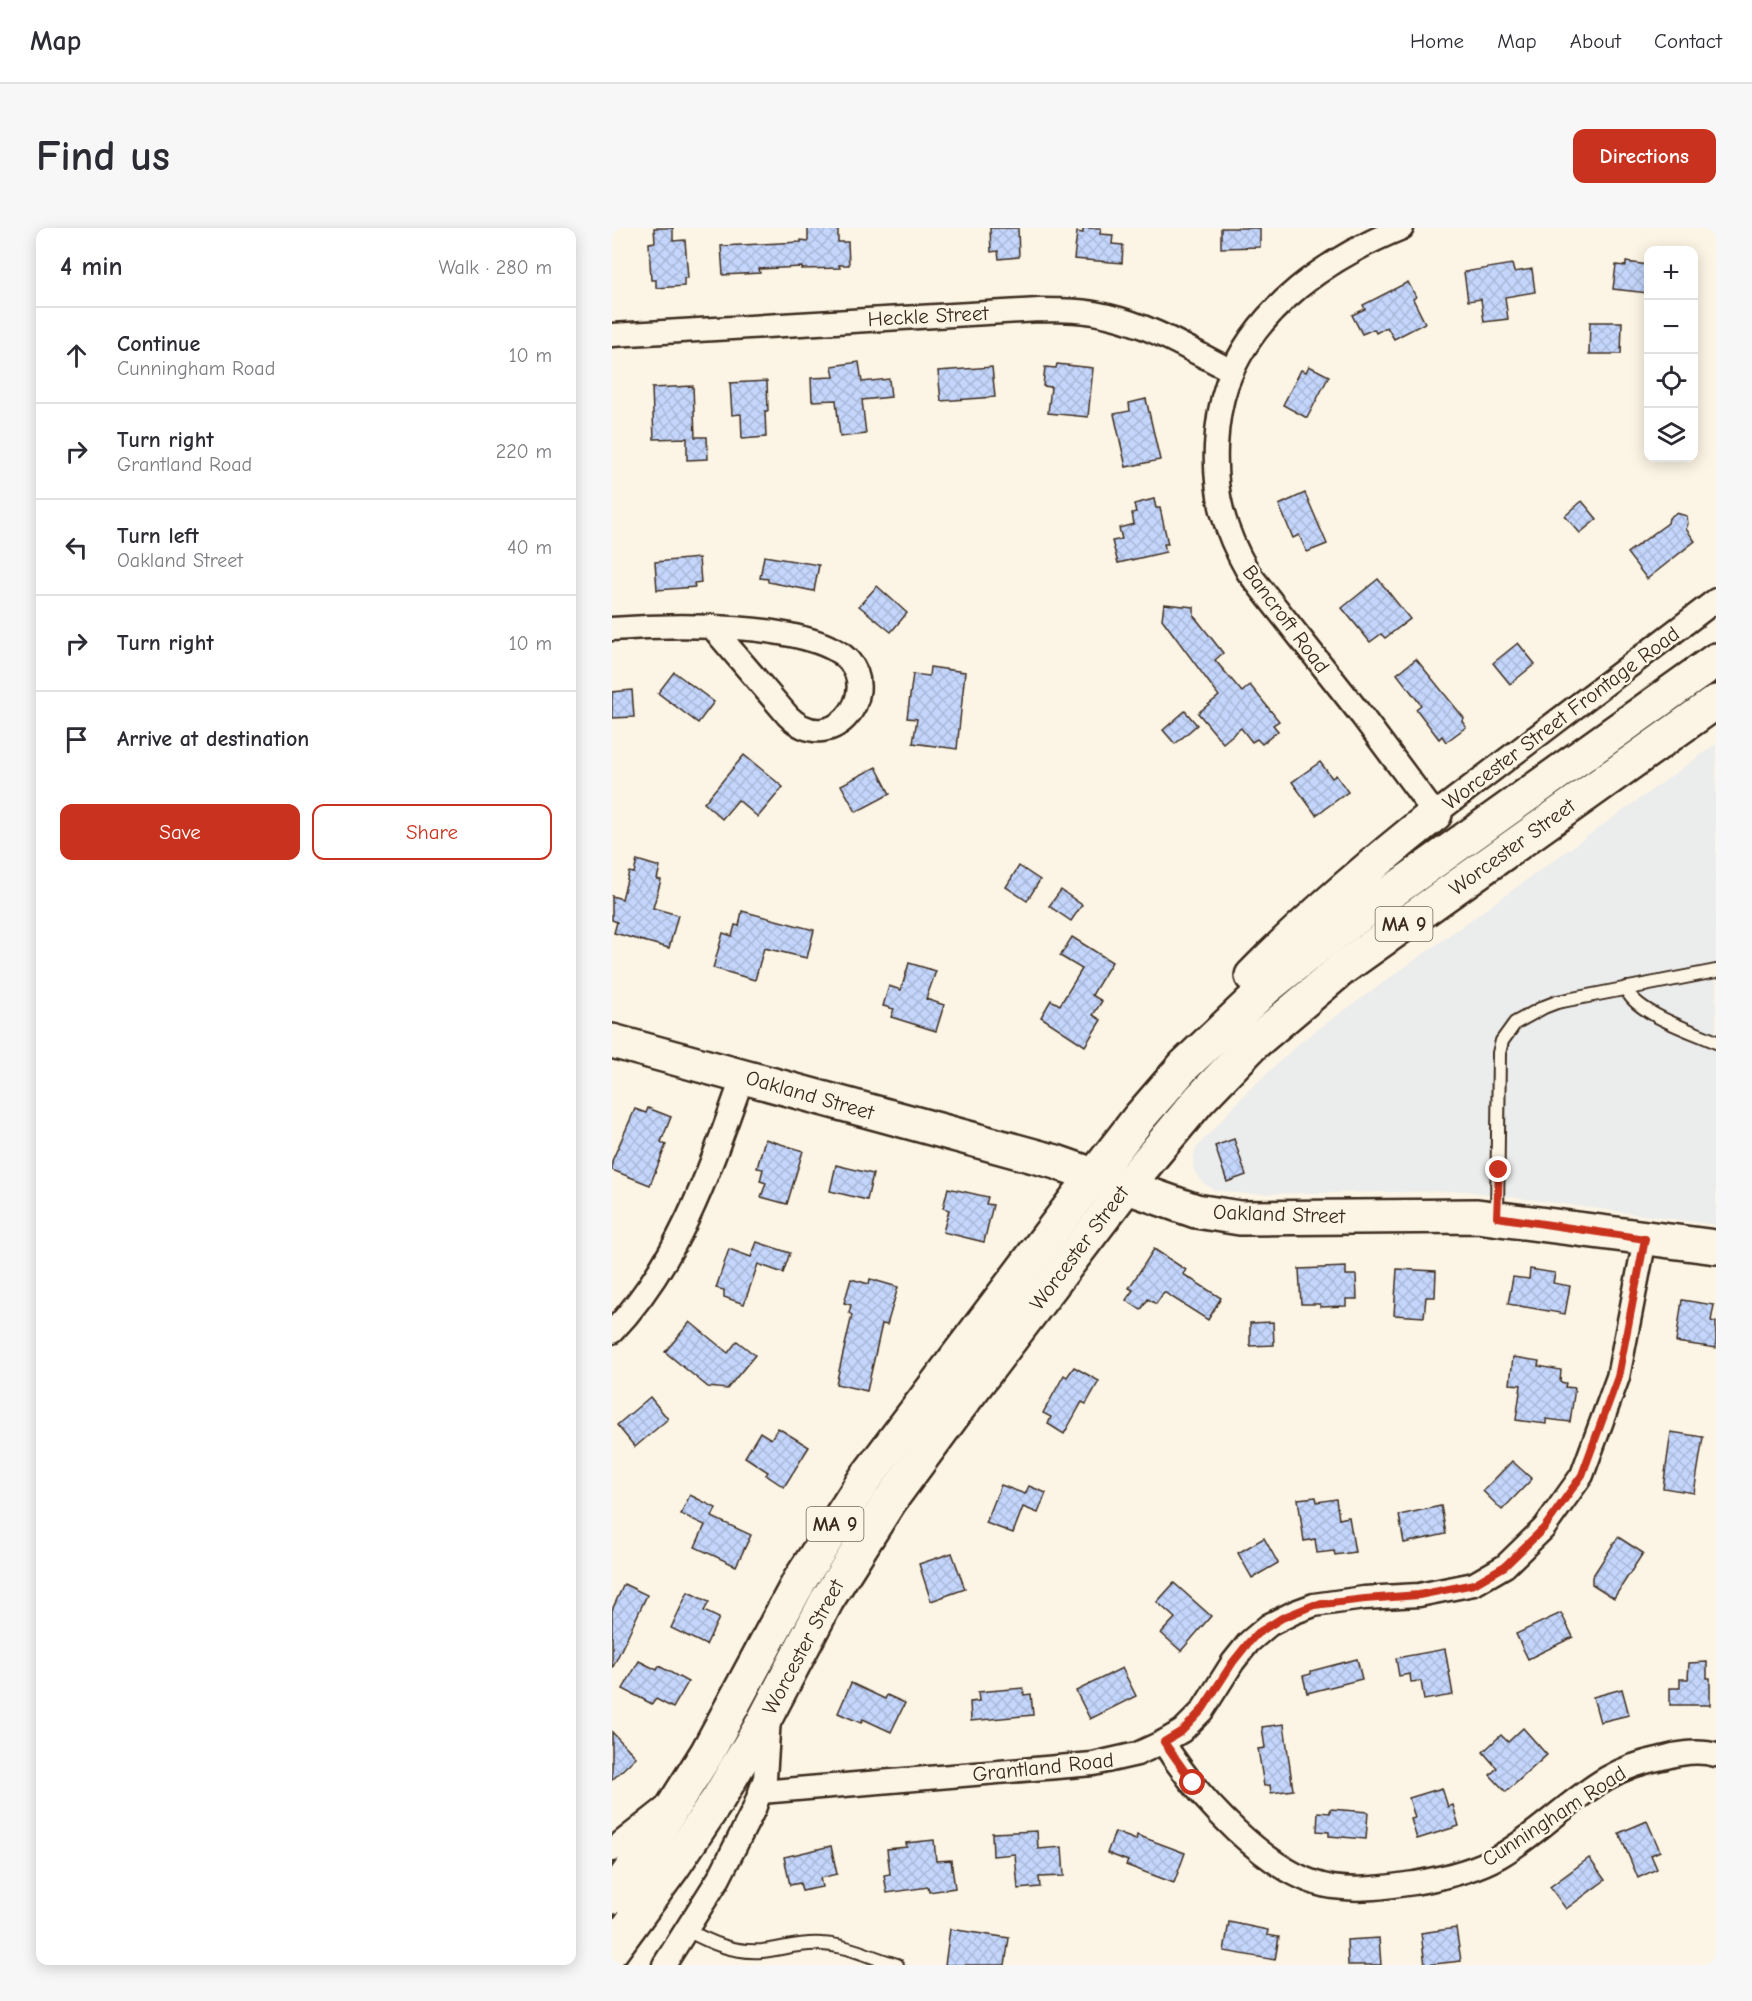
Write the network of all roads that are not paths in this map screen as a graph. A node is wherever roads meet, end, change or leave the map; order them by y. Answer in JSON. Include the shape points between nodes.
{"nodes":[{"id":1,"x":1402,"y":228,"type":"edge"},
{"id":2,"x":612,"y":335,"type":"edge"},
{"id":3,"x":1232,"y":371,"type":"junction"},
{"id":4,"x":1716,"y":600,"type":"edge"},
{"id":5,"x":711,"y":626,"type":"junction"},
{"id":6,"x":612,"y":629,"type":"edge"},
{"id":7,"x":1716,"y":660,"type":"edge"},
{"id":8,"x":1716,"y":702,"type":"edge"},
{"id":9,"x":1435,"y":814,"type":"junction"},
{"id":10,"x":1716,"y":971,"type":"edge"},
{"id":11,"x":1626,"y":988,"type":"junction"},
{"id":12,"x":612,"y":1041,"type":"edge"},
{"id":13,"x":1716,"y":1042,"type":"edge"},
{"id":14,"x":743,"y":1076,"type":"junction"},
{"id":15,"x":1139,"y":1118,"type":"junction"},
{"id":16,"x":1095,"y":1174,"type":"junction"},
{"id":17,"x":1127,"y":1186,"type":"junction"},
{"id":18,"x":1497,"y":1217,"type":"junction"},
{"id":19,"x":1645,"y":1239,"type":"junction"},
{"id":20,"x":1716,"y":1247,"type":"edge"},
{"id":21,"x":612,"y":1332,"type":"edge"},
{"id":22,"x":769,"y":1710,"type":"junction"},
{"id":23,"x":1164,"y":1742,"type":"junction"},
{"id":24,"x":1716,"y":1755,"type":"edge"},
{"id":25,"x":761,"y":1792,"type":"junction"},
{"id":26,"x":682,"y":1795,"type":"junction"},
{"id":27,"x":634,"y":1833,"type":"junction"},
{"id":28,"x":612,"y":1844,"type":"edge"},
{"id":29,"x":612,"y":1850,"type":"edge"},
{"id":30,"x":612,"y":1897,"type":"edge"},
{"id":31,"x":687,"y":1930,"type":"junction"},
{"id":32,"x":612,"y":1950,"type":"edge"},
{"id":33,"x":664,"y":1965,"type":"edge"},
{"id":34,"x":897,"y":1965,"type":"edge"}],
"edges":[{"from":1,"to":3,"type":"street","name":"Bancroft Road","via":[[1334,263],[1291,294],[1256,332]]},
{"from":2,"to":3,"type":"street","name":"Heckle Street","via":[[1038,309],[1078,310],[1140,326]]},
{"from":3,"to":9,"type":"street","name":"Bancroft Road","via":[[1220,412],[1216,477],[1222,514],[1236,550],[1262,592]]},
{"from":4,"to":9,"type":"street","name":"Worcester Street Frontage Road"},
{"from":5,"to":5,"type":"street","via":[[787,636],[822,644],[840,653],[849,660],[858,678],[858,696],[849,714],[828,729],[802,728]]},
{"from":5,"to":6,"type":"street"},
{"from":7,"to":15,"type":"main road","name":"Worcester Street","number":"MA 9","via":[[1296,964],[1206,1044]]},
{"from":8,"to":17,"type":"main road","name":"Worcester Street","number":"MA 9","via":[[1314,991],[1227,1070]]},
{"from":9,"to":15,"type":"main road","via":[[1348,885],[1262,967],[1213,1021]]},
{"from":10,"to":11,"type":"lane"},
{"from":11,"to":13,"type":"lane","via":[[1635,1002],[1647,1010]]},
{"from":11,"to":18,"type":"lane","via":[[1544,1007],[1515,1023],[1502,1041]]},
{"from":12,"to":14,"type":"main road","name":"Oakland Street"},
{"from":14,"to":16,"type":"main road","name":"Oakland Street"},
{"from":14,"to":21,"type":"street","via":[[680,1234],[637,1304]]},
{"from":15,"to":16,"type":"main road","name":"Worcester Street","number":"MA 9"},
{"from":16,"to":17,"type":"main road","name":"Oakland Street"},
{"from":16,"to":26,"type":"main road","name":"Worcester Street","number":"MA 9","via":[[842,1512],[800,1580]]},
{"from":17,"to":18,"type":"main road","name":"Oakland Street","via":[[1196,1211],[1229,1217]]},
{"from":17,"to":22,"type":"main road","name":"Worcester Street","number":"MA 9","via":[[889,1502],[827,1600]]},
{"from":18,"to":19,"type":"main road","name":"Oakland Street"},
{"from":19,"to":20,"type":"main road","name":"Oakland Street"},
{"from":19,"to":23,"type":"street","name":"Grantland Road","via":[[1618,1377],[1582,1475],[1544,1528],[1505,1566],[1474,1584],[1419,1595],[1314,1605],[1282,1618],[1249,1642],[1202,1710],[1182,1731]]},
{"from":22,"to":25,"type":"street","via":[[767,1765]]},
{"from":22,"to":32,"type":"main road","name":"Worcester Street","number":"MA 9","via":[[689,1843]]},
{"from":23,"to":24,"type":"street","name":"Cunningham Road","via":[[1207,1798],[1274,1862],[1316,1883],[1364,1889],[1443,1877],[1483,1864],[1517,1845],[1594,1786],[1636,1764],[1674,1755]]},
{"from":23,"to":25,"type":"street","name":"Grantland Road","via":[[1122,1759],[1092,1764]]},
{"from":25,"to":31,"type":"street","via":[[734,1849]]},
{"from":26,"to":27,"type":"street"},
{"from":26,"to":30,"type":"main road","name":"Worcester Street","number":"MA 9"},
{"from":27,"to":28,"type":"street"},
{"from":27,"to":29,"type":"street"},
{"from":31,"to":33,"type":"street"},
{"from":31,"to":34,"type":"lane","via":[[717,1945],[742,1951],[823,1944]]}]}
